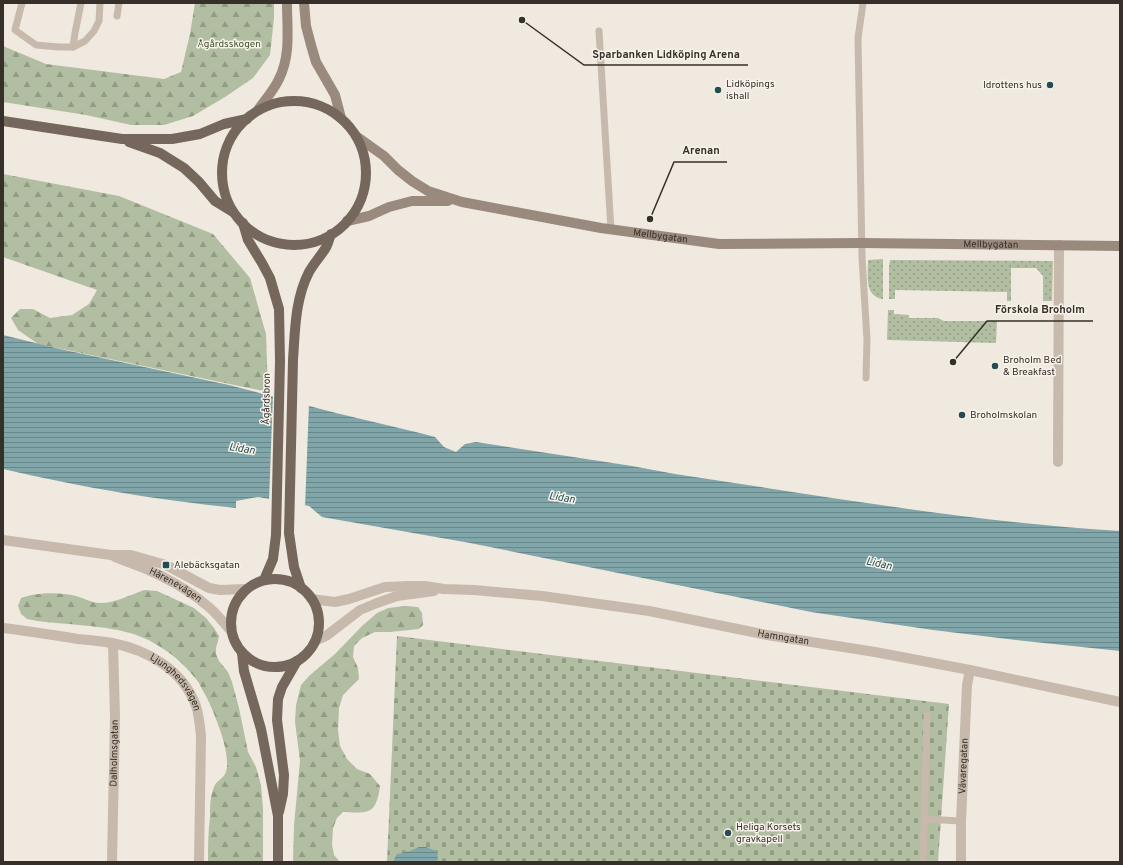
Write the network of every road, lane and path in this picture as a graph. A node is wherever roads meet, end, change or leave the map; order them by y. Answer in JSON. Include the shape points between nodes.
{"nodes":[{"id":1,"x":22,"y":3,"type":"edge"},
{"id":2,"x":82,"y":3,"type":"edge"},
{"id":3,"x":100,"y":3,"type":"edge"},
{"id":4,"x":119,"y":3,"type":"edge"},
{"id":5,"x":287,"y":3,"type":"edge"},
{"id":6,"x":304,"y":3,"type":"edge"},
{"id":7,"x":863,"y":3,"type":"edge"},
{"id":8,"x":117,"y":16,"type":"dead end"},
{"id":9,"x":600,"y":31,"type":"dead end"},
{"id":10,"x":73,"y":47,"type":"junction"},
{"id":11,"x":258,"y":110,"type":"junction"},
{"id":12,"x":341,"y":118,"type":"junction"},
{"id":13,"x":246,"y":119,"type":"junction"},
{"id":14,"x":3,"y":121,"type":"edge"},
{"id":15,"x":356,"y":136,"type":"junction"},
{"id":16,"x":122,"y":139,"type":"junction"},
{"id":17,"x":462,"y":202,"type":"junction"},
{"id":18,"x":234,"y":212,"type":"junction"},
{"id":19,"x":348,"y":221,"type":"junction"},
{"id":20,"x":243,"y":223,"type":"junction"},
{"id":21,"x":611,"y":230,"type":"junction"},
{"id":22,"x":331,"y":234,"type":"junction"},
{"id":23,"x":861,"y":243,"type":"junction"},
{"id":24,"x":1059,"y":245,"type":"junction"},
{"id":25,"x":1120,"y":246,"type":"edge"},
{"id":26,"x":866,"y":378,"type":"dead end"},
{"id":27,"x":1058,"y":462,"type":"dead end"},
{"id":28,"x":3,"y":540,"type":"edge"},
{"id":29,"x":111,"y":555,"type":"junction"},
{"id":30,"x":264,"y":580,"type":"junction"},
{"id":31,"x":301,"y":588,"type":"junction"},
{"id":32,"x":246,"y":589,"type":"junction"},
{"id":33,"x":444,"y":589,"type":"junction"},
{"id":34,"x":311,"y":599,"type":"junction"},
{"id":35,"x":3,"y":628,"type":"edge"},
{"id":36,"x":231,"y":630,"type":"junction"},
{"id":37,"x":315,"y":641,"type":"junction"},
{"id":38,"x":113,"y":644,"type":"junction"},
{"id":39,"x":242,"y":654,"type":"junction"},
{"id":40,"x":297,"y":661,"type":"junction"},
{"id":41,"x":970,"y":670,"type":"junction"},
{"id":42,"x":1120,"y":702,"type":"edge"},
{"id":43,"x":926,"y":715,"type":"dead end"},
{"id":44,"x":278,"y":816,"type":"junction"},
{"id":45,"x":924,"y":819,"type":"junction"},
{"id":46,"x":961,"y":821,"type":"junction"},
{"id":47,"x":112,"y":862,"type":"edge"},
{"id":48,"x":199,"y":862,"type":"edge"},
{"id":49,"x":278,"y":862,"type":"edge"},
{"id":50,"x":923,"y":862,"type":"edge"},
{"id":51,"x":961,"y":862,"type":"edge"}],
"edges":[{"from":1,"to":10,"type":"lane","via":[[15,30],[36,45]]},
{"from":2,"to":10,"type":"lane"},
{"from":3,"to":10,"type":"lane","via":[[99,21],[94,31],[85,41]]},
{"from":4,"to":8,"type":"lane"},
{"from":5,"to":11,"type":"main road","via":[[286,60],[279,80]]},
{"from":6,"to":12,"type":"main road","via":[[306,26],[316,62],[334,95]]},
{"from":7,"to":23,"type":"lane","via":[[858,38]]},
{"from":9,"to":21,"type":"lane"},
{"from":11,"to":12,"type":"main road","via":[[286,101],[301,101],[315,104]]},
{"from":11,"to":13,"type":"main road"},
{"from":12,"to":15,"type":"main road"},
{"from":13,"to":16,"type":"main road","via":[[185,137]]},
{"from":13,"to":18,"type":"main road","via":[[231,139],[223,163],[224,188]]},
{"from":14,"to":16,"type":"main road"},
{"from":15,"to":17,"type":"main road","name":"Mellbygatan","via":[[428,192]]},
{"from":15,"to":19,"type":"main road","via":[[365,160],[365,186],[361,199]]},
{"from":16,"to":18,"type":"main road","via":[[160,153],[184,168],[215,201]]},
{"from":17,"to":19,"type":"main road","name":"Mellbygatan","via":[[412,201]]},
{"from":17,"to":21,"type":"main road","name":"Mellbygatan"},
{"from":18,"to":20,"type":"main road"},
{"from":19,"to":22,"type":"main road"},
{"from":20,"to":22,"type":"main road","via":[[255,233],[285,244],[316,241]]},
{"from":20,"to":30,"type":"main road","name":"Ågårdsbron","via":[[248,240],[270,278],[279,309],[276,535],[273,560]]},
{"from":21,"to":23,"type":"main road","name":"Mellbygatan","via":[[719,244]]},
{"from":22,"to":31,"type":"main road","via":[[302,291],[293,360],[289,532],[291,555]]},
{"from":23,"to":24,"type":"main road","name":"Mellbygatan"},
{"from":23,"to":26,"type":"lane","via":[[867,340]]},
{"from":24,"to":25,"type":"main road","name":"Mellbygatan"},
{"from":24,"to":27,"type":"street"},
{"from":28,"to":29,"type":"street","name":"Härenevägen"},
{"from":29,"to":32,"type":"street","name":"Härenevägen","via":[[131,555],[166,565],[209,588]]},
{"from":29,"to":36,"type":"street","name":"Härenevägen","via":[[161,576],[193,595],[206,604]]},
{"from":30,"to":31,"type":"main road","via":[[283,580]]},
{"from":30,"to":32,"type":"main road"},
{"from":31,"to":34,"type":"main road"},
{"from":32,"to":36,"type":"main road","via":[[233,608]]},
{"from":33,"to":34,"type":"street","via":[[425,586],[385,587],[349,600],[335,602]]},
{"from":33,"to":37,"type":"street","via":[[397,596],[377,603],[360,610],[326,636]]},
{"from":33,"to":41,"type":"street","name":"Hamngatan","via":[[536,595],[649,611],[767,635]]},
{"from":34,"to":37,"type":"main road","via":[[319,619]]},
{"from":35,"to":38,"type":"street","name":"Ljunghedsvägen"},
{"from":36,"to":39,"type":"main road"},
{"from":37,"to":40,"type":"main road","via":[[305,656]]},
{"from":38,"to":47,"type":"street","name":"Dalholmsgatan","via":[[115,717]]},
{"from":38,"to":48,"type":"street","name":"Ljunghedsvägen","via":[[150,656],[164,665],[180,678],[196,706],[201,736]]},
{"from":39,"to":40,"type":"main road","via":[[269,667],[286,666]]},
{"from":39,"to":44,"type":"main road","via":[[244,671],[261,729]]},
{"from":40,"to":44,"type":"main road","via":[[278,699],[277,720],[284,775]]},
{"from":41,"to":42,"type":"street","name":"Hamngatan"},
{"from":41,"to":46,"type":"street","name":"Vävaregatan","via":[[967,685]]},
{"from":43,"to":45,"type":"lane"},
{"from":44,"to":49,"type":"main road"},
{"from":45,"to":46,"type":"lane"},
{"from":45,"to":50,"type":"lane"},
{"from":46,"to":51,"type":"street","name":"Vävaregatan"}]}
